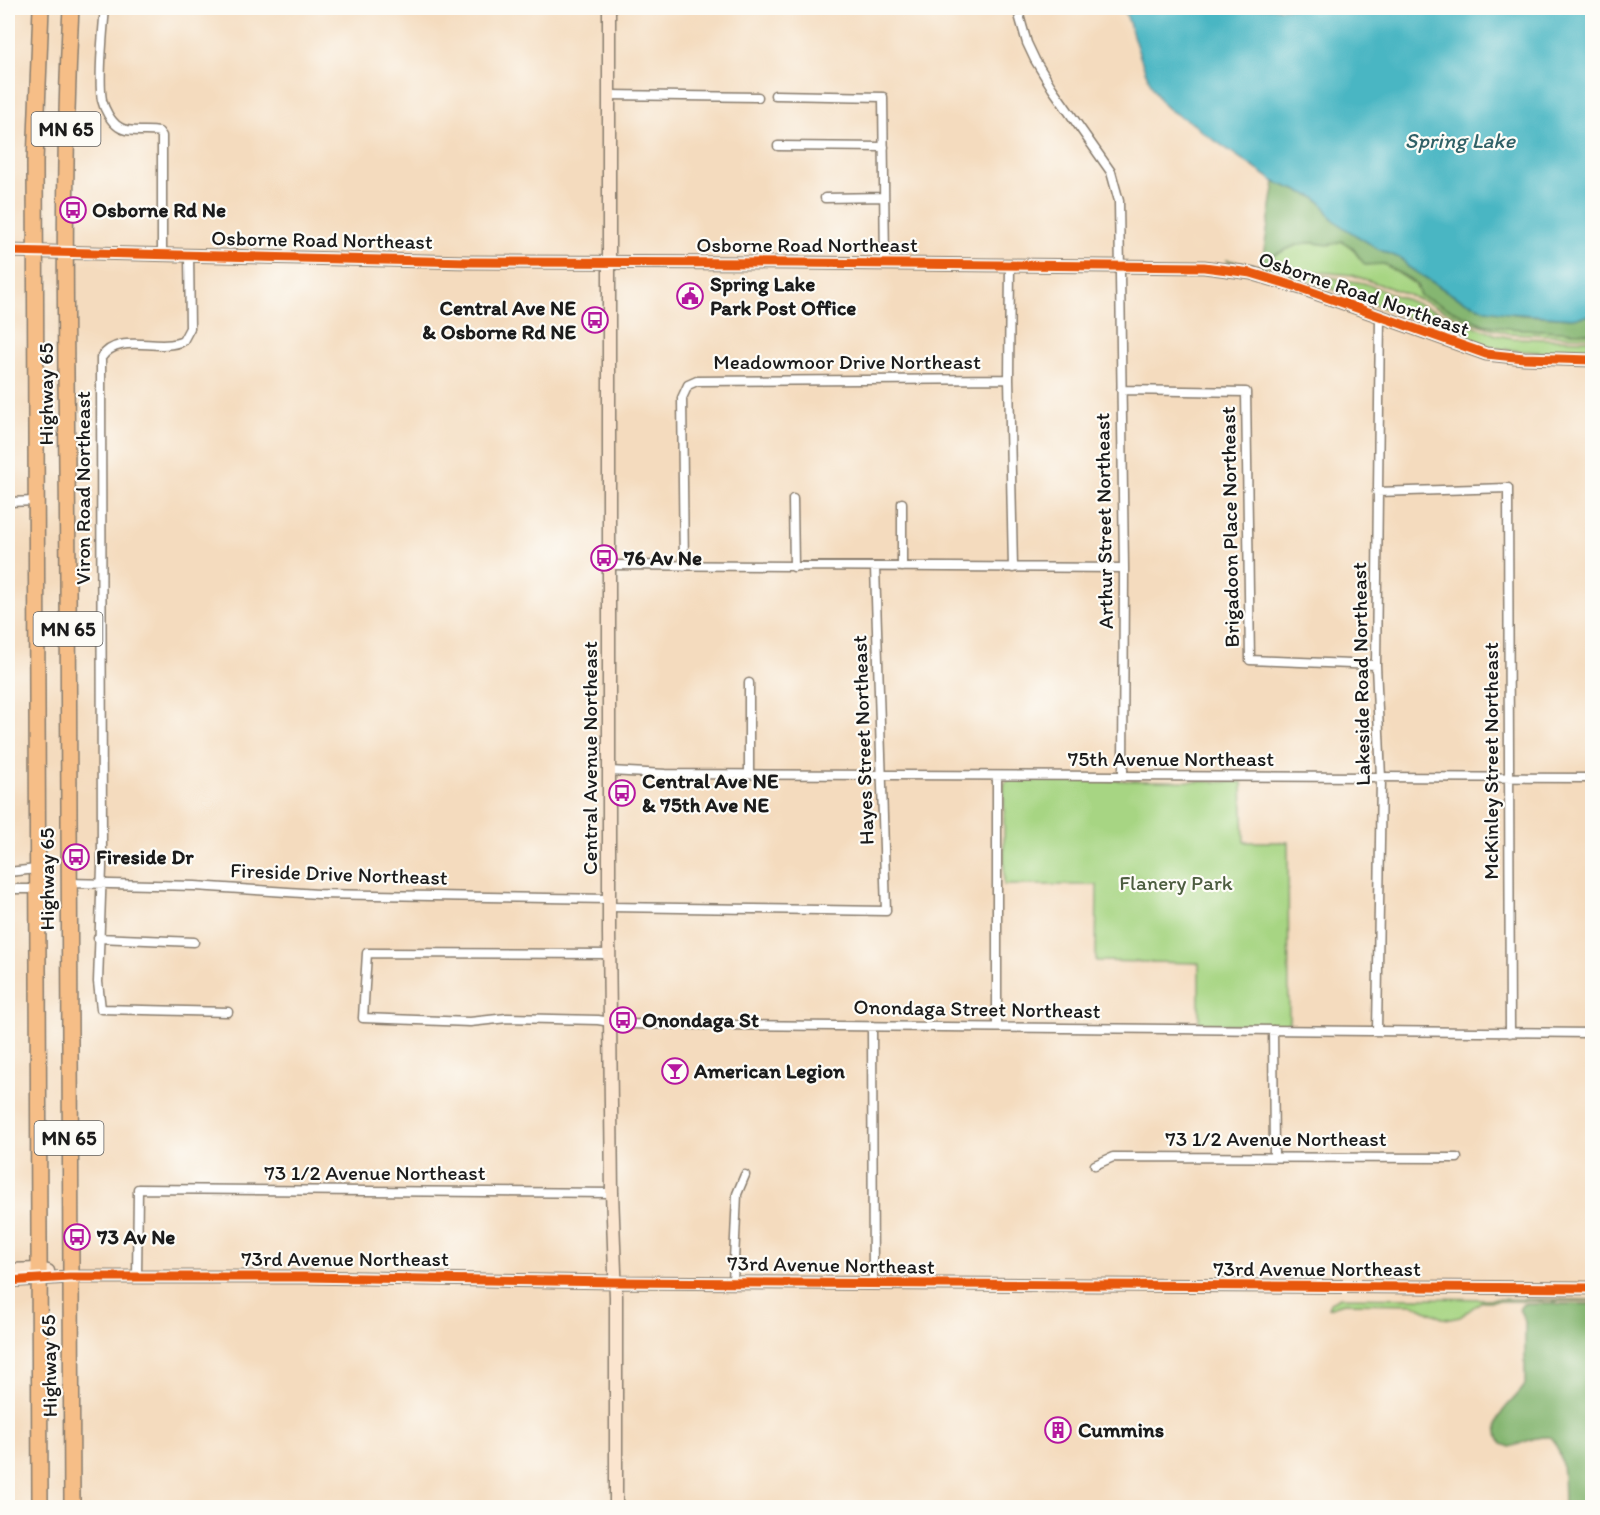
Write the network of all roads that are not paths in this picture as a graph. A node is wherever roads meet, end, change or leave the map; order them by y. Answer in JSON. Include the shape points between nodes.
{"nodes":[{"id":1,"x":41,"y":8,"type":"edge"},
{"id":2,"x":71,"y":8,"type":"edge"},
{"id":3,"x":105,"y":8,"type":"edge"},
{"id":4,"x":609,"y":8,"type":"edge"},
{"id":5,"x":1017,"y":8,"type":"edge"},
{"id":6,"x":609,"y":95,"type":"junction"},
{"id":7,"x":775,"y":95,"type":"dead end"},
{"id":8,"x":758,"y":97,"type":"dead end"},
{"id":9,"x":778,"y":146,"type":"dead end"},
{"id":10,"x":884,"y":147,"type":"junction"},
{"id":11,"x":884,"y":197,"type":"junction"},
{"id":12,"x":825,"y":198,"type":"dead end"},
{"id":13,"x":8,"y":250,"type":"edge"},
{"id":14,"x":36,"y":250,"type":"junction"},
{"id":15,"x":65,"y":251,"type":"junction"},
{"id":16,"x":162,"y":254,"type":"junction"},
{"id":17,"x":189,"y":255,"type":"junction"},
{"id":18,"x":609,"y":262,"type":"junction"},
{"id":19,"x":885,"y":263,"type":"junction"},
{"id":20,"x":1010,"y":264,"type":"junction"},
{"id":21,"x":1120,"y":265,"type":"junction"},
{"id":22,"x":1380,"y":317,"type":"junction"},
{"id":23,"x":1593,"y":360,"type":"edge"},
{"id":24,"x":1009,"y":379,"type":"junction"},
{"id":25,"x":1121,"y":390,"type":"junction"},
{"id":26,"x":1377,"y":492,"type":"junction"},
{"id":27,"x":793,"y":499,"type":"dead end"},
{"id":28,"x":36,"y":501,"type":"junction"},
{"id":29,"x":8,"y":502,"type":"edge"},
{"id":30,"x":902,"y":503,"type":"dead end"},
{"id":31,"x":609,"y":565,"type":"junction"},
{"id":32,"x":684,"y":566,"type":"junction"},
{"id":33,"x":794,"y":567,"type":"junction"},
{"id":34,"x":875,"y":567,"type":"junction"},
{"id":35,"x":902,"y":567,"type":"junction"},
{"id":36,"x":1013,"y":568,"type":"junction"},
{"id":37,"x":1124,"y":568,"type":"junction"},
{"id":38,"x":1376,"y":665,"type":"junction"},
{"id":39,"x":749,"y":684,"type":"dead end"},
{"id":40,"x":610,"y":771,"type":"junction"},
{"id":41,"x":749,"y":774,"type":"junction"},
{"id":42,"x":882,"y":775,"type":"junction"},
{"id":43,"x":997,"y":776,"type":"junction"},
{"id":44,"x":1123,"y":777,"type":"junction"},
{"id":45,"x":1381,"y":778,"type":"junction"},
{"id":46,"x":1593,"y":778,"type":"edge"},
{"id":47,"x":1509,"y":779,"type":"junction"},
{"id":48,"x":37,"y":869,"type":"junction"},
{"id":49,"x":8,"y":872,"type":"edge"},
{"id":50,"x":68,"y":883,"type":"junction"},
{"id":51,"x":101,"y":883,"type":"junction"},
{"id":52,"x":8,"y":889,"type":"edge"},
{"id":53,"x":37,"y":889,"type":"junction"},
{"id":54,"x":609,"y":903,"type":"junction"},
{"id":55,"x":886,"y":911,"type":"joint"},
{"id":56,"x":99,"y":938,"type":"junction"},
{"id":57,"x":194,"y":942,"type":"dead end"},
{"id":58,"x":610,"y":954,"type":"junction"},
{"id":59,"x":228,"y":1012,"type":"dead end"},
{"id":60,"x":610,"y":1022,"type":"junction"},
{"id":61,"x":872,"y":1026,"type":"junction"},
{"id":62,"x":997,"y":1027,"type":"junction"},
{"id":63,"x":1273,"y":1030,"type":"junction"},
{"id":64,"x":1377,"y":1031,"type":"junction"},
{"id":65,"x":1510,"y":1033,"type":"junction"},
{"id":66,"x":1593,"y":1033,"type":"edge"},
{"id":67,"x":1274,"y":1157,"type":"junction"},
{"id":68,"x":1457,"y":1158,"type":"dead end"},
{"id":69,"x":1095,"y":1165,"type":"dead end"},
{"id":70,"x":745,"y":1175,"type":"dead end"},
{"id":71,"x":612,"y":1193,"type":"junction"},
{"id":72,"x":8,"y":1270,"type":"edge"},
{"id":73,"x":39,"y":1275,"type":"junction"},
{"id":74,"x":137,"y":1276,"type":"junction"},
{"id":75,"x":69,"y":1277,"type":"junction"},
{"id":76,"x":8,"y":1281,"type":"edge"},
{"id":77,"x":616,"y":1282,"type":"junction"},
{"id":78,"x":733,"y":1282,"type":"junction"},
{"id":79,"x":873,"y":1284,"type":"junction"},
{"id":80,"x":1593,"y":1288,"type":"edge"},
{"id":81,"x":40,"y":1508,"type":"edge"},
{"id":82,"x":72,"y":1508,"type":"edge"},
{"id":83,"x":616,"y":1508,"type":"edge"}],
"edges":[{"from":1,"to":14,"type":"highway","number":"MN 65"},
{"from":2,"to":15,"type":"highway","number":"MN 65"},
{"from":3,"to":16,"type":"street","via":[[102,102],[117,127],[153,130],[162,136]]},
{"from":4,"to":6,"type":"street","name":"Central Avenue Northeast"},
{"from":5,"to":21,"type":"street","name":"Arthur Street Northeast","via":[[1035,60],[1111,172],[1119,201]]},
{"from":6,"to":8,"type":"street"},
{"from":6,"to":18,"type":"street","name":"Central Avenue Northeast"},
{"from":7,"to":10,"type":"street","via":[[883,97]]},
{"from":9,"to":10,"type":"street"},
{"from":10,"to":11,"type":"street"},
{"from":11,"to":12,"type":"street"},
{"from":11,"to":19,"type":"street"},
{"from":13,"to":14,"type":"street","name":"Osborne Road Northeast"},
{"from":14,"to":15,"type":"street","name":"Osborne Road Northeast"},
{"from":14,"to":28,"type":"highway","name":"Highway 65","number":"MN 65"},
{"from":15,"to":16,"type":"street","name":"Osborne Road Northeast"},
{"from":15,"to":50,"type":"highway","name":"Highway 65","number":"MN 65"},
{"from":16,"to":17,"type":"street","name":"Osborne Road Northeast"},
{"from":17,"to":18,"type":"street","name":"Osborne Road Northeast"},
{"from":17,"to":51,"type":"street","name":"Viron Road Northeast","via":[[190,328],[183,341],[172,345],[113,346],[101,358]]},
{"from":18,"to":19,"type":"street","name":"Osborne Road Northeast"},
{"from":18,"to":31,"type":"street","name":"Central Avenue Northeast"},
{"from":19,"to":20,"type":"street","name":"Osborne Road Northeast"},
{"from":20,"to":21,"type":"street","name":"Osborne Road Northeast"},
{"from":20,"to":24,"type":"street"},
{"from":21,"to":22,"type":"street","name":"Osborne Road Northeast","via":[[1204,267],[1251,273]]},
{"from":21,"to":25,"type":"street","name":"Arthur Street Northeast"},
{"from":22,"to":23,"type":"street","name":"Osborne Road Northeast","via":[[1485,354]]},
{"from":22,"to":26,"type":"street","name":"Lakeside Road Northeast"},
{"from":24,"to":32,"type":"street","name":"Meadowmoor Drive Northeast","via":[[697,381],[688,385],[682,398]]},
{"from":24,"to":36,"type":"street"},
{"from":25,"to":37,"type":"street","name":"Arthur Street Northeast"},
{"from":25,"to":38,"type":"street","name":"Brigadoon Place Northeast","via":[[1246,392],[1250,660]]},
{"from":26,"to":38,"type":"street","name":"Lakeside Road Northeast"},
{"from":26,"to":47,"type":"street","name":"McKinley Street Northeast","via":[[1509,488]]},
{"from":27,"to":33,"type":"street"},
{"from":28,"to":29,"type":"street"},
{"from":28,"to":48,"type":"highway","name":"Highway 65","number":"MN 65"},
{"from":30,"to":35,"type":"street"},
{"from":31,"to":32,"type":"street"},
{"from":31,"to":40,"type":"street","name":"Central Avenue Northeast"},
{"from":32,"to":33,"type":"street"},
{"from":33,"to":34,"type":"street"},
{"from":34,"to":35,"type":"street"},
{"from":34,"to":42,"type":"street","name":"Hayes Street Northeast"},
{"from":35,"to":36,"type":"street"},
{"from":36,"to":37,"type":"street"},
{"from":37,"to":44,"type":"street","name":"Arthur Street Northeast"},
{"from":38,"to":45,"type":"street","name":"Lakeside Road Northeast"},
{"from":39,"to":41,"type":"street"},
{"from":40,"to":41,"type":"street","name":"75th Avenue Northeast"},
{"from":40,"to":54,"type":"street","name":"Central Avenue Northeast"},
{"from":41,"to":42,"type":"street","name":"75th Avenue Northeast"},
{"from":42,"to":43,"type":"street","name":"75th Avenue Northeast"},
{"from":42,"to":55,"type":"street","name":"Hayes Street Northeast"},
{"from":43,"to":44,"type":"street","name":"75th Avenue Northeast"},
{"from":43,"to":62,"type":"street"},
{"from":44,"to":45,"type":"street","name":"75th Avenue Northeast"},
{"from":45,"to":47,"type":"street","name":"75th Avenue Northeast"},
{"from":45,"to":64,"type":"street","name":"Lakeside Road Northeast"},
{"from":46,"to":47,"type":"street","name":"75th Avenue Northeast"},
{"from":47,"to":65,"type":"street","name":"McKinley Street Northeast"},
{"from":48,"to":49,"type":"street"},
{"from":48,"to":53,"type":"highway","name":"Highway 65","number":"MN 65"},
{"from":50,"to":51,"type":"street","name":"Fireside Drive Northeast"},
{"from":50,"to":75,"type":"highway","name":"Highway 65","number":"MN 65"},
{"from":51,"to":54,"type":"street","name":"Fireside Drive Northeast"},
{"from":51,"to":56,"type":"street","name":"Viron Road Northeast"},
{"from":52,"to":53,"type":"street"},
{"from":53,"to":73,"type":"highway","name":"Highway 65","number":"MN 65"},
{"from":54,"to":55,"type":"street","name":"Fireside Drive Northeast"},
{"from":54,"to":58,"type":"street","name":"Central Avenue Northeast"},
{"from":56,"to":57,"type":"street"},
{"from":56,"to":59,"type":"street","name":"Viron Road Northeast","via":[[101,1009]]},
{"from":58,"to":60,"type":"street","name":"Central Avenue Northeast"},
{"from":58,"to":60,"type":"street","name":"Onondaga Street Northeast","via":[[367,953],[363,1018]]},
{"from":60,"to":61,"type":"street","name":"Onondaga Street Northeast"},
{"from":60,"to":71,"type":"street","name":"Central Avenue Northeast"},
{"from":61,"to":62,"type":"street","name":"Onondaga Street Northeast"},
{"from":61,"to":79,"type":"street"},
{"from":62,"to":63,"type":"street","name":"Onondaga Street Northeast"},
{"from":63,"to":64,"type":"street","name":"Onondaga Street Northeast"},
{"from":63,"to":67,"type":"street"},
{"from":64,"to":65,"type":"street","name":"Onondaga Street Northeast"},
{"from":65,"to":66,"type":"street","name":"Onondaga Street Northeast"},
{"from":67,"to":68,"type":"street","name":"73 1/2 Avenue Northeast"},
{"from":67,"to":69,"type":"street","name":"73 1/2 Avenue Northeast","via":[[1113,1157]]},
{"from":70,"to":78,"type":"street","via":[[737,1194]]},
{"from":71,"to":74,"type":"street","name":"73 1/2 Avenue Northeast","via":[[138,1189]]},
{"from":71,"to":77,"type":"street","name":"Central Avenue Northeast"},
{"from":72,"to":73,"type":"street","name":"73rd Avenue Northeast"},
{"from":73,"to":75,"type":"street","name":"73rd Avenue Northeast"},
{"from":73,"to":76,"type":"street","name":"73rd Avenue Northeast"},
{"from":73,"to":81,"type":"highway","name":"Highway 65","number":"MN 65"},
{"from":74,"to":75,"type":"street","name":"73rd Avenue Northeast"},
{"from":74,"to":77,"type":"street","name":"73rd Avenue Northeast"},
{"from":75,"to":82,"type":"highway","name":"Highway 65","number":"MN 65"},
{"from":77,"to":78,"type":"street","name":"73rd Avenue Northeast"},
{"from":77,"to":83,"type":"street","name":"Central Avenue Northeast"},
{"from":78,"to":79,"type":"street","name":"73rd Avenue Northeast"},
{"from":79,"to":80,"type":"street","name":"73rd Avenue Northeast"}]}
